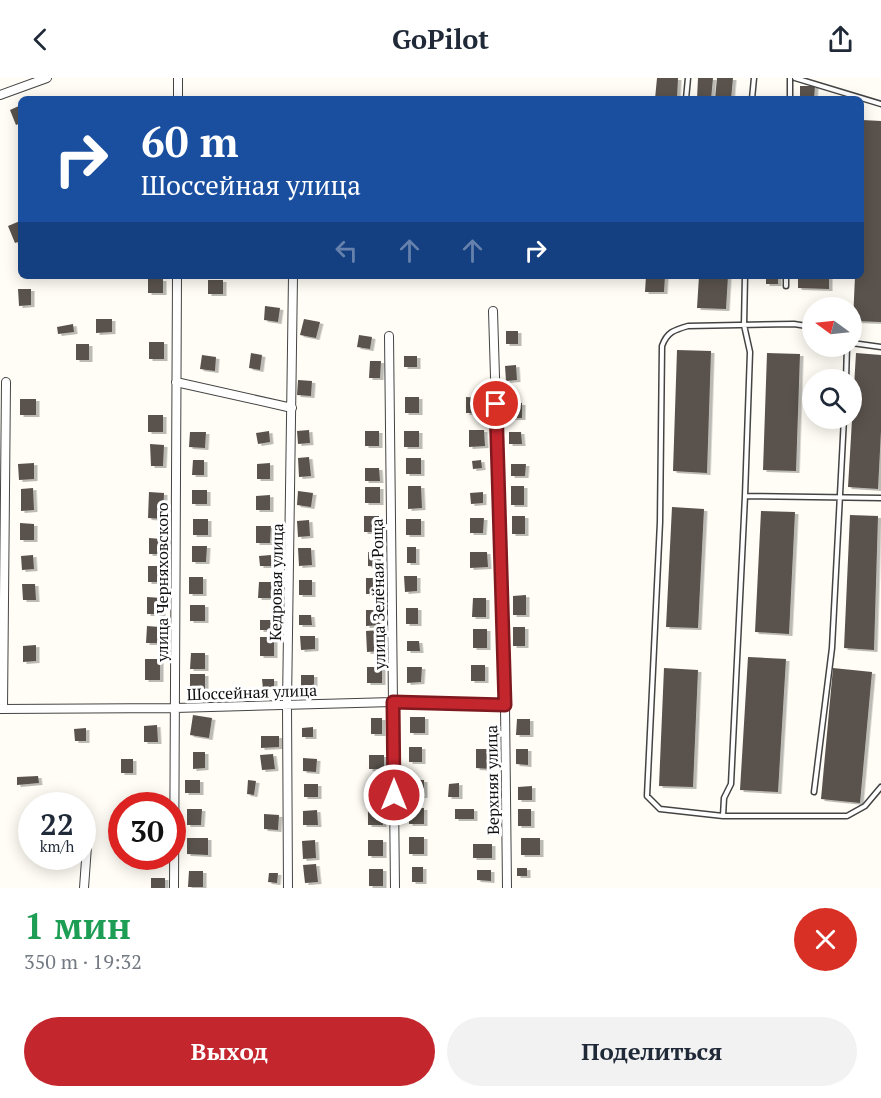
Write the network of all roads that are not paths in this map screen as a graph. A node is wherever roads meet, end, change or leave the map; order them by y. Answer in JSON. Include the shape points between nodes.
{"nodes":[{"id":1,"x":47,"y":78,"type":"edge"},
{"id":2,"x":178,"y":78,"type":"edge"},
{"id":3,"x":688,"y":78,"type":"edge"},
{"id":4,"x":754,"y":78,"type":"edge"},
{"id":5,"x":790,"y":78,"type":"edge"},
{"id":6,"x":795,"y":78,"type":"edge"},
{"id":7,"x":0,"y":95,"type":"edge"},
{"id":8,"x":178,"y":96,"type":"edge"},
{"id":9,"x":686,"y":96,"type":"edge"},
{"id":10,"x":752,"y":96,"type":"edge"},
{"id":11,"x":790,"y":96,"type":"edge"},
{"id":12,"x":855,"y":96,"type":"edge"},
{"id":13,"x":864,"y":99,"type":"edge"},
{"id":14,"x":881,"y":104,"type":"edge"},
{"id":15,"x":177,"y":279,"type":"edge"},
{"id":16,"x":293,"y":279,"type":"edge"},
{"id":17,"x":745,"y":279,"type":"edge"},
{"id":18,"x":786,"y":279,"type":"edge"},
{"id":19,"x":786,"y":286,"type":"dead end"},
{"id":20,"x":493,"y":311,"type":"dead end"},
{"id":21,"x":802,"y":325,"type":"edge"},
{"id":22,"x":744,"y":326,"type":"junction"},
{"id":23,"x":389,"y":336,"type":"dead end"},
{"id":24,"x":862,"y":344,"type":"edge"},
{"id":25,"x":881,"y":347,"type":"edge"},
{"id":26,"x":6,"y":382,"type":"dead end"},
{"id":27,"x":176,"y":382,"type":"junction"},
{"id":28,"x":292,"y":408,"type":"junction"},
{"id":29,"x":843,"y":429,"type":"edge"},
{"id":30,"x":745,"y":496,"type":"junction"},
{"id":31,"x":881,"y":498,"type":"edge"},
{"id":32,"x":840,"y":499,"type":"junction"},
{"id":33,"x":393,"y":702,"type":"junction"},
{"id":34,"x":287,"y":704,"type":"junction"},
{"id":35,"x":505,"y":705,"type":"junction"},
{"id":36,"x":175,"y":708,"type":"junction"},
{"id":37,"x":2,"y":709,"type":"edge"},
{"id":38,"x":881,"y":787,"type":"edge"},
{"id":39,"x":814,"y":792,"type":"dead end"},
{"id":40,"x":723,"y":816,"type":"junction"},
{"id":41,"x":85,"y":870,"type":"edge"},
{"id":42,"x":84,"y":888,"type":"edge"},
{"id":43,"x":174,"y":888,"type":"edge"},
{"id":44,"x":288,"y":888,"type":"edge"},
{"id":45,"x":394,"y":888,"type":"edge"},
{"id":46,"x":507,"y":888,"type":"edge"}],
"edges":[{"from":1,"to":7,"type":"street"},
{"from":2,"to":8,"type":"street"},
{"from":3,"to":9,"type":"lane"},
{"from":4,"to":10,"type":"lane"},
{"from":5,"to":11,"type":"lane"},
{"from":6,"to":12,"type":"lane"},
{"from":13,"to":14,"type":"lane"},
{"from":15,"to":27,"type":"street","name":"улица Черняховского"},
{"from":16,"to":28,"type":"street","name":"Кедровая улица"},
{"from":17,"to":22,"type":"lane"},
{"from":18,"to":19,"type":"lane"},
{"from":20,"to":35,"type":"street","name":"Верхняя улица"},
{"from":21,"to":22,"type":"lane"},
{"from":22,"to":30,"type":"lane","via":[[750,352]]},
{"from":22,"to":40,"type":"lane","via":[[688,326],[673,331],[662,346],[660,522],[647,796],[660,809]]},
{"from":23,"to":33,"type":"street","name":"улица Зелёная Роща"},
{"from":24,"to":25,"type":"lane"},
{"from":26,"to":37,"type":"street"},
{"from":27,"to":28,"type":"street"},
{"from":27,"to":36,"type":"street","name":"улица Черняховского"},
{"from":28,"to":34,"type":"street","name":"Кедровая улица"},
{"from":29,"to":32,"type":"lane"},
{"from":30,"to":32,"type":"lane"},
{"from":30,"to":40,"type":"lane","via":[[731,784],[724,798]]},
{"from":31,"to":32,"type":"lane"},
{"from":32,"to":39,"type":"lane","via":[[832,648]]},
{"from":33,"to":34,"type":"street","name":"Шоссейная улица"},
{"from":33,"to":35,"type":"street","name":"Шоссейная улица"},
{"from":33,"to":45,"type":"street","name":"улица Зелёная Роща"},
{"from":34,"to":36,"type":"street","name":"Шоссейная улица"},
{"from":34,"to":44,"type":"street","name":"Кедровая улица"},
{"from":35,"to":46,"type":"street","name":"Верхняя улица"},
{"from":36,"to":37,"type":"street","name":"Шоссейная улица"},
{"from":36,"to":43,"type":"street","name":"улица Черняховского"},
{"from":38,"to":40,"type":"lane","via":[[865,806],[847,816]]},
{"from":41,"to":42,"type":"street"}]}
